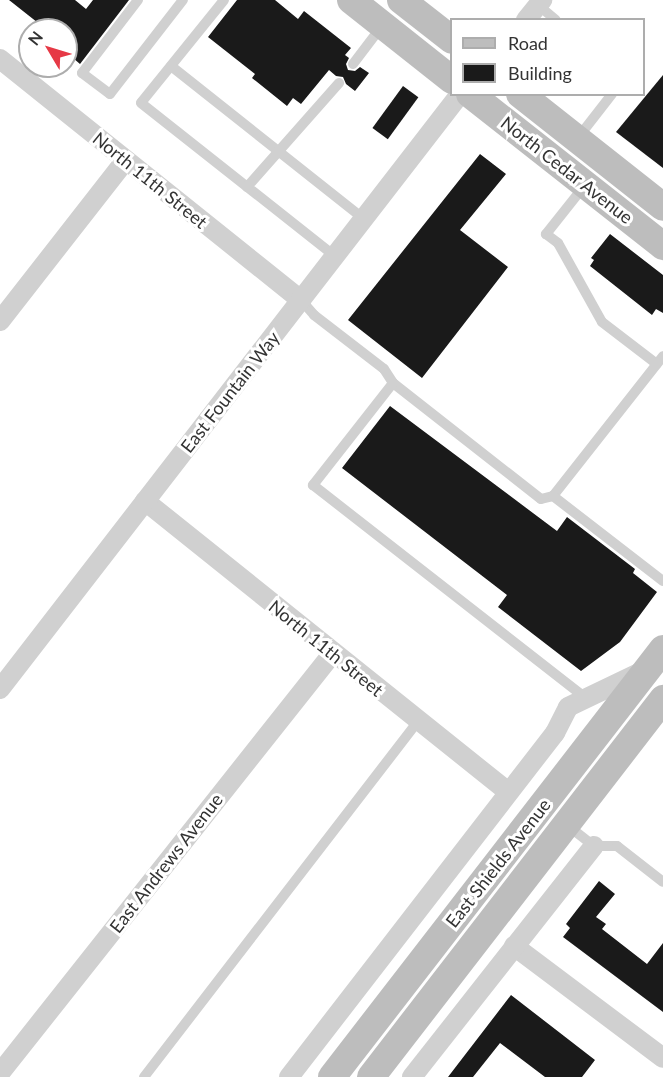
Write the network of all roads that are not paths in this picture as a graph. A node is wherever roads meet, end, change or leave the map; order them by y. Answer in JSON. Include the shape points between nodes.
{"nodes":[{"id":1,"x":138,"y":0,"type":"edge"},
{"id":2,"x":183,"y":0,"type":"edge"},
{"id":3,"x":224,"y":0,"type":"edge"},
{"id":4,"x":351,"y":0,"type":"edge"},
{"id":5,"x":402,"y":0,"type":"edge"},
{"id":6,"x":535,"y":8,"type":"edge"},
{"id":7,"x":552,"y":18,"type":"edge"},
{"id":8,"x":382,"y":25,"type":"junction"},
{"id":9,"x":450,"y":38,"type":"edge"},
{"id":10,"x":0,"y":59,"type":"edge"},
{"id":11,"x":450,"y":61,"type":"edge"},
{"id":12,"x":353,"y":64,"type":"dead end"},
{"id":13,"x":171,"y":66,"type":"junction"},
{"id":14,"x":450,"y":78,"type":"edge"},
{"id":15,"x":339,"y":83,"type":"dead end"},
{"id":16,"x":458,"y":96,"type":"edge"},
{"id":17,"x":473,"y":96,"type":"edge"},
{"id":18,"x":502,"y":96,"type":"edge"},
{"id":19,"x":523,"y":96,"type":"edge"},
{"id":20,"x":609,"y":98,"type":"edge"},
{"id":21,"x":577,"y":139,"type":"junction"},
{"id":22,"x":278,"y":150,"type":"junction"},
{"id":23,"x":126,"y":160,"type":"junction"},
{"id":24,"x":585,"y":185,"type":"junction"},
{"id":25,"x":247,"y":187,"type":"junction"},
{"id":26,"x":663,"y":207,"type":"edge"},
{"id":27,"x":364,"y":219,"type":"junction"},
{"id":28,"x":663,"y":228,"type":"edge"},
{"id":29,"x":663,"y":246,"type":"edge"},
{"id":30,"x":335,"y":256,"type":"junction"},
{"id":31,"x":301,"y":300,"type":"junction"},
{"id":32,"x":0,"y":321,"type":"edge"},
{"id":33,"x":660,"y":360,"type":"edge"},
{"id":34,"x":393,"y":383,"type":"junction"},
{"id":35,"x":553,"y":496,"type":"junction"},
{"id":36,"x":145,"y":501,"type":"junction"},
{"id":37,"x":662,"y":578,"type":"edge"},
{"id":38,"x":332,"y":654,"type":"junction"},
{"id":39,"x":655,"y":659,"type":"edge"},
{"id":40,"x":0,"y":689,"type":"edge"},
{"id":41,"x":584,"y":697,"type":"junction"},
{"id":42,"x":663,"y":699,"type":"edge"},
{"id":43,"x":610,"y":718,"type":"junction"},
{"id":44,"x":418,"y":721,"type":"junction"},
{"id":45,"x":508,"y":792,"type":"junction"},
{"id":46,"x":566,"y":825,"type":"junction"},
{"id":47,"x":594,"y":846,"type":"junction"},
{"id":48,"x":663,"y":882,"type":"edge"},
{"id":49,"x":492,"y":919,"type":"junction"},
{"id":50,"x":514,"y":946,"type":"junction"},
{"id":51,"x":663,"y":1058,"type":"edge"},
{"id":52,"x":0,"y":1073,"type":"edge"},
{"id":53,"x":144,"y":1077,"type":"edge"},
{"id":54,"x":289,"y":1077,"type":"edge"},
{"id":55,"x":332,"y":1077,"type":"edge"},
{"id":56,"x":371,"y":1077,"type":"edge"},
{"id":57,"x":412,"y":1077,"type":"edge"}],
"edges":[{"from":1,"to":2,"type":"lane","via":[[82,73],[110,94]]},
{"from":3,"to":13,"type":"lane"},
{"from":4,"to":8,"type":"main road"},
{"from":5,"to":9,"type":"main road"},
{"from":6,"to":7,"type":"lane"},
{"from":8,"to":11,"type":"main road","via":[[401,24]]},
{"from":8,"to":12,"type":"lane"},
{"from":8,"to":14,"type":"main road"},
{"from":10,"to":23,"type":"street","name":"North 11th Street"},
{"from":13,"to":22,"type":"lane"},
{"from":13,"to":25,"type":"lane","via":[[141,103]]},
{"from":15,"to":22,"type":"lane"},
{"from":16,"to":27,"type":"street","name":"East Fountain Way"},
{"from":17,"to":24,"type":"main road","name":"North Cedar Avenue"},
{"from":18,"to":21,"type":"main road","via":[[554,138]]},
{"from":19,"to":21,"type":"main road","name":"North Cedar Avenue"},
{"from":20,"to":21,"type":"lane"},
{"from":21,"to":26,"type":"main road","name":"North Cedar Avenue"},
{"from":22,"to":25,"type":"lane"},
{"from":22,"to":27,"type":"lane"},
{"from":23,"to":31,"type":"street","name":"North 11th Street"},
{"from":23,"to":32,"type":"street"},
{"from":24,"to":28,"type":"main road","via":[[605,186]]},
{"from":24,"to":29,"type":"main road","name":"North Cedar Avenue"},
{"from":24,"to":33,"type":"lane","via":[[546,234],[558,243],[602,322]]},
{"from":25,"to":30,"type":"lane"},
{"from":27,"to":30,"type":"street","name":"East Fountain Way"},
{"from":30,"to":31,"type":"street","name":"East Fountain Way"},
{"from":31,"to":34,"type":"lane","via":[[314,315],[384,369]]},
{"from":31,"to":36,"type":"street","name":"East Fountain Way"},
{"from":33,"to":35,"type":"lane"},
{"from":34,"to":35,"type":"lane","via":[[541,499]]},
{"from":34,"to":41,"type":"lane","via":[[313,485]]},
{"from":35,"to":37,"type":"lane"},
{"from":36,"to":38,"type":"street","name":"North 11th Street"},
{"from":36,"to":40,"type":"street","name":"East Fountain Way"},
{"from":38,"to":44,"type":"street","name":"North 11th Street"},
{"from":38,"to":52,"type":"street","name":"East Andrews Avenue"},
{"from":39,"to":41,"type":"street"},
{"from":39,"to":43,"type":"main road","name":"East Shields Avenue"},
{"from":41,"to":45,"type":"street","via":[[568,707],[555,733]]},
{"from":42,"to":46,"type":"main road","name":"East Shields Avenue"},
{"from":43,"to":49,"type":"main road","via":[[571,790],[491,894],[488,911]]},
{"from":43,"to":55,"type":"main road","name":"East Shields Avenue"},
{"from":44,"to":45,"type":"street","name":"North 11th Street"},
{"from":44,"to":53,"type":"lane"},
{"from":45,"to":54,"type":"street"},
{"from":46,"to":47,"type":"lane"},
{"from":46,"to":49,"type":"main road","name":"East Shields Avenue"},
{"from":47,"to":48,"type":"lane","via":[[617,846]]},
{"from":47,"to":50,"type":"street"},
{"from":49,"to":56,"type":"main road","name":"East Shields Avenue"},
{"from":50,"to":51,"type":"street"},
{"from":50,"to":57,"type":"street"}]}
